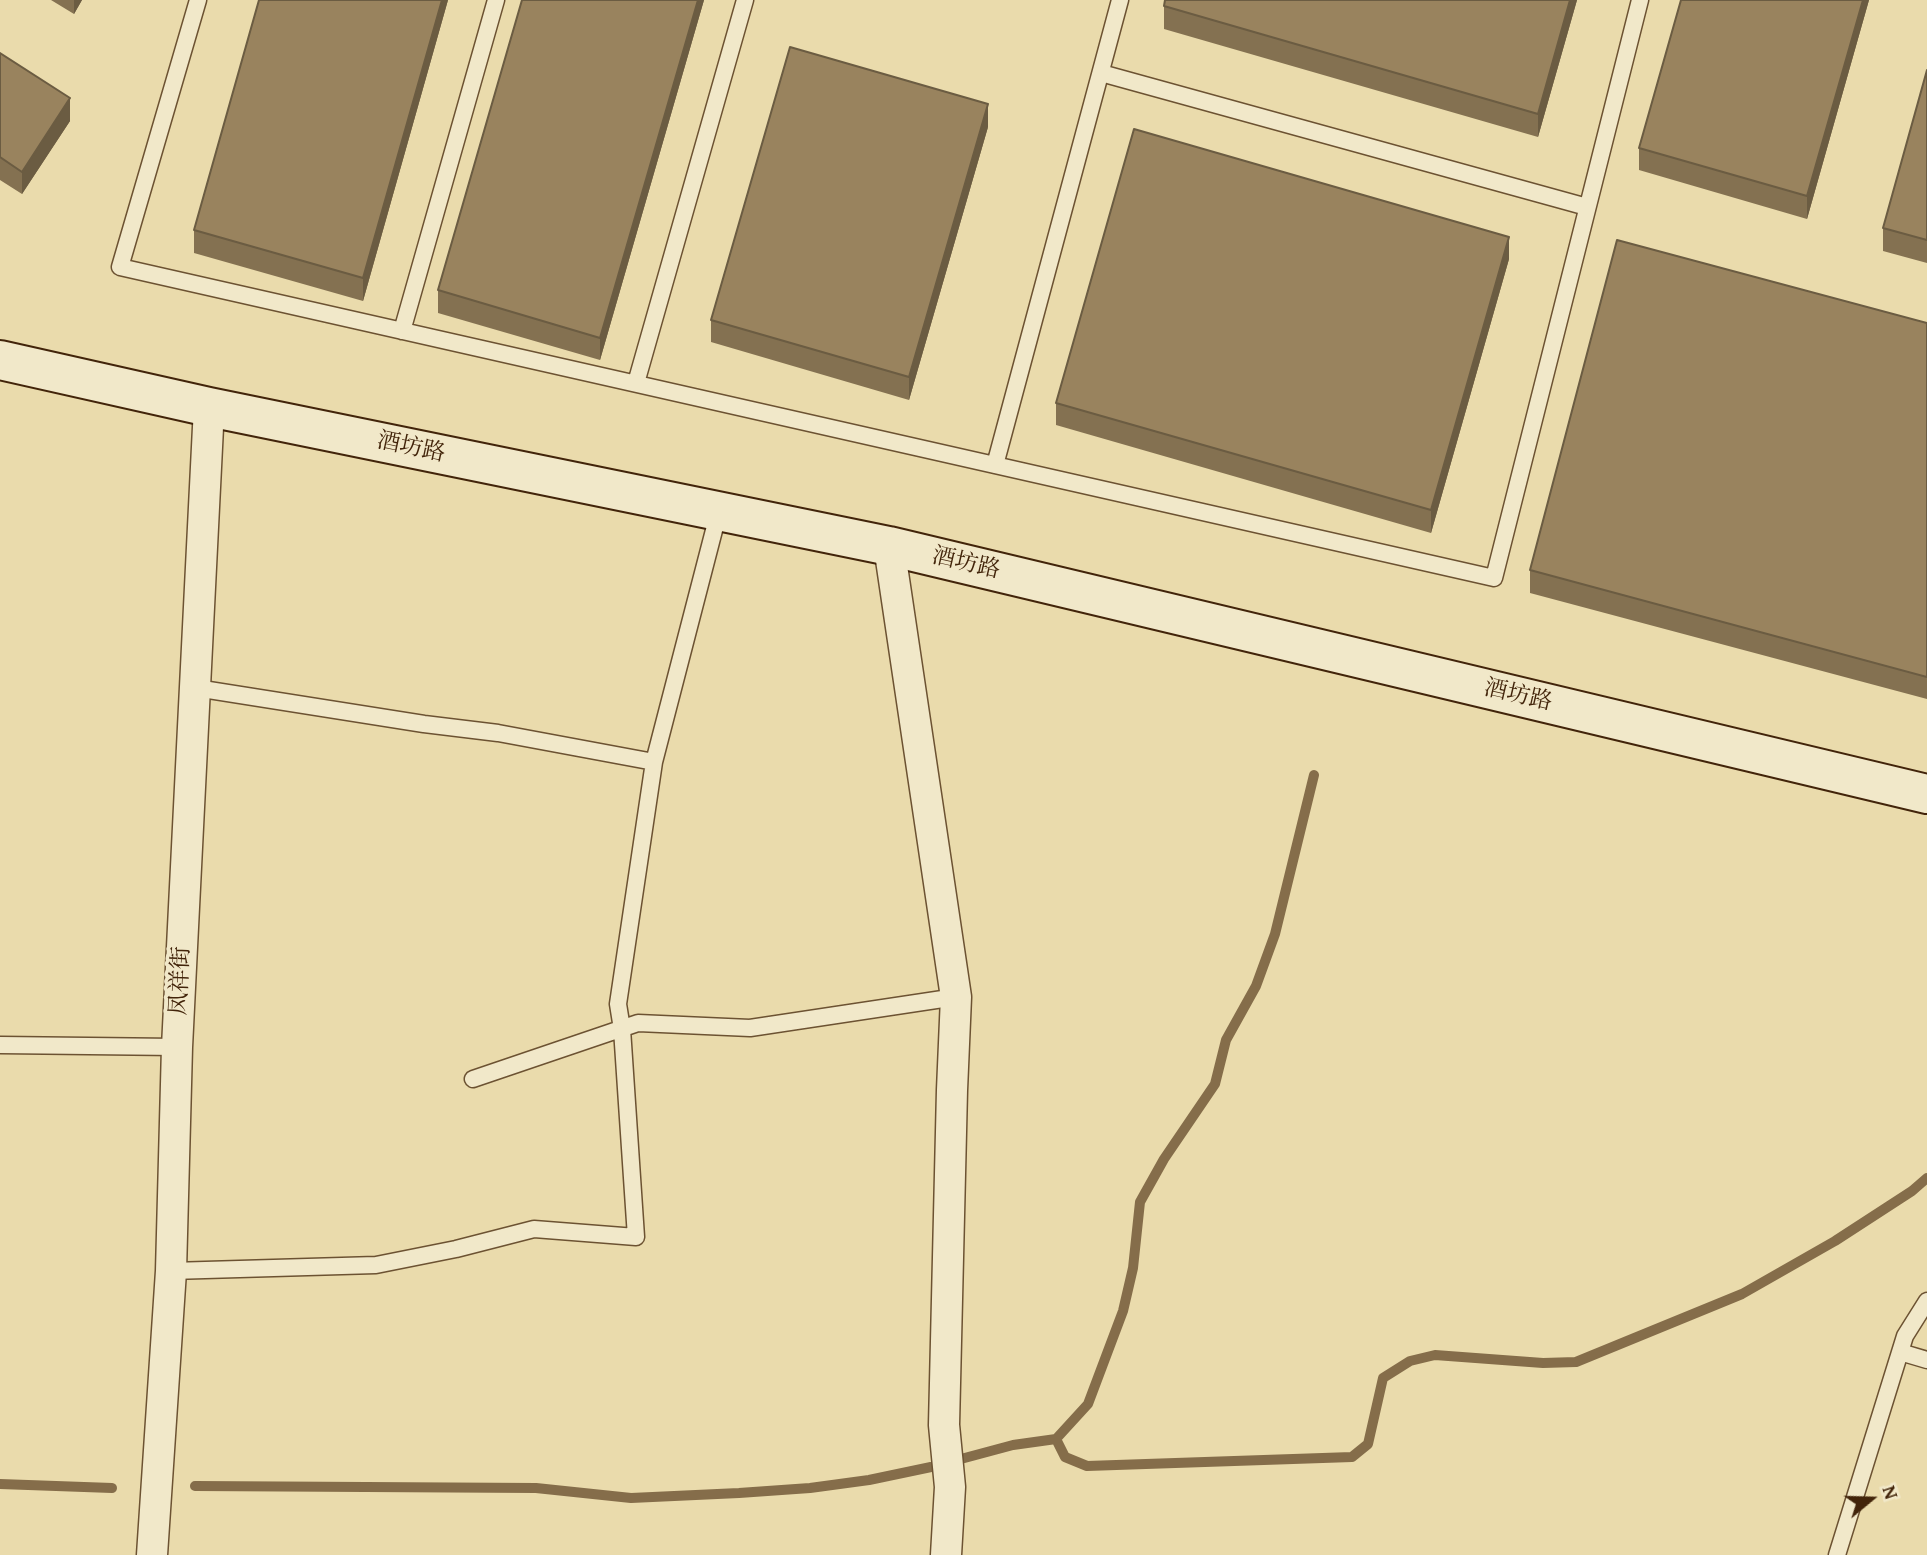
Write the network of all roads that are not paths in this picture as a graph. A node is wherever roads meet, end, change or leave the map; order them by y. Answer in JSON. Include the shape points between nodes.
{"nodes":[{"id":1,"x":198,"y":0,"type":"edge"},
{"id":2,"x":496,"y":0,"type":"edge"},
{"id":3,"x":746,"y":0,"type":"edge"},
{"id":4,"x":1121,"y":0,"type":"edge"},
{"id":5,"x":1640,"y":0,"type":"edge"},
{"id":6,"x":1101,"y":74,"type":"junction"},
{"id":7,"x":1587,"y":207,"type":"junction"},
{"id":8,"x":402,"y":331,"type":"junction"},
{"id":9,"x":0,"y":360,"type":"edge"},
{"id":10,"x":636,"y":383,"type":"junction"},
{"id":11,"x":209,"y":407,"type":"junction"},
{"id":12,"x":995,"y":465,"type":"junction"},
{"id":13,"x":719,"y":511,"type":"junction"},
{"id":14,"x":889,"y":546,"type":"junction"},
{"id":15,"x":196,"y":688,"type":"junction"},
{"id":16,"x":654,"y":762,"type":"junction"},
{"id":17,"x":1927,"y":794,"type":"edge"},
{"id":18,"x":956,"y":997,"type":"junction"},
{"id":19,"x":622,"y":1029,"type":"junction"},
{"id":20,"x":0,"y":1045,"type":"edge"},
{"id":21,"x":177,"y":1047,"type":"junction"},
{"id":22,"x":473,"y":1079,"type":"dead end"},
{"id":23,"x":171,"y":1271,"type":"junction"},
{"id":24,"x":1927,"y":1301,"type":"edge"},
{"id":25,"x":1900,"y":1352,"type":"junction"},
{"id":26,"x":1927,"y":1360,"type":"edge"},
{"id":27,"x":152,"y":1555,"type":"edge"},
{"id":28,"x":946,"y":1555,"type":"edge"},
{"id":29,"x":1837,"y":1555,"type":"edge"}],
"edges":[{"from":1,"to":8,"type":"lane","via":[[120,267]]},
{"from":2,"to":8,"type":"lane"},
{"from":3,"to":10,"type":"lane"},
{"from":4,"to":6,"type":"lane"},
{"from":5,"to":7,"type":"lane"},
{"from":6,"to":7,"type":"lane"},
{"from":6,"to":12,"type":"lane"},
{"from":7,"to":12,"type":"lane","via":[[1494,578]]},
{"from":8,"to":10,"type":"lane"},
{"from":9,"to":11,"type":"street","name":"酒坊路"},
{"from":10,"to":12,"type":"lane"},
{"from":11,"to":13,"type":"street","name":"酒坊路"},
{"from":11,"to":15,"type":"street","name":"凤祥街"},
{"from":13,"to":14,"type":"street","name":"酒坊路"},
{"from":13,"to":16,"type":"lane"},
{"from":14,"to":17,"type":"street","name":"酒坊路"},
{"from":14,"to":18,"type":"street"},
{"from":15,"to":16,"type":"lane","via":[[498,733]]},
{"from":15,"to":21,"type":"street","name":"凤祥街"},
{"from":16,"to":19,"type":"lane","via":[[618,1004]]},
{"from":18,"to":19,"type":"lane","via":[[750,1028],[638,1023]]},
{"from":18,"to":28,"type":"street","via":[[944,1425],[950,1487]]},
{"from":19,"to":22,"type":"lane"},
{"from":19,"to":23,"type":"lane","via":[[636,1237],[534,1229],[376,1265]]},
{"from":20,"to":21,"type":"lane"},
{"from":21,"to":23,"type":"street","name":"凤祥街"},
{"from":23,"to":27,"type":"street","name":"凤祥街"},
{"from":24,"to":25,"type":"lane"},
{"from":25,"to":26,"type":"lane"},
{"from":25,"to":29,"type":"lane"}]}
